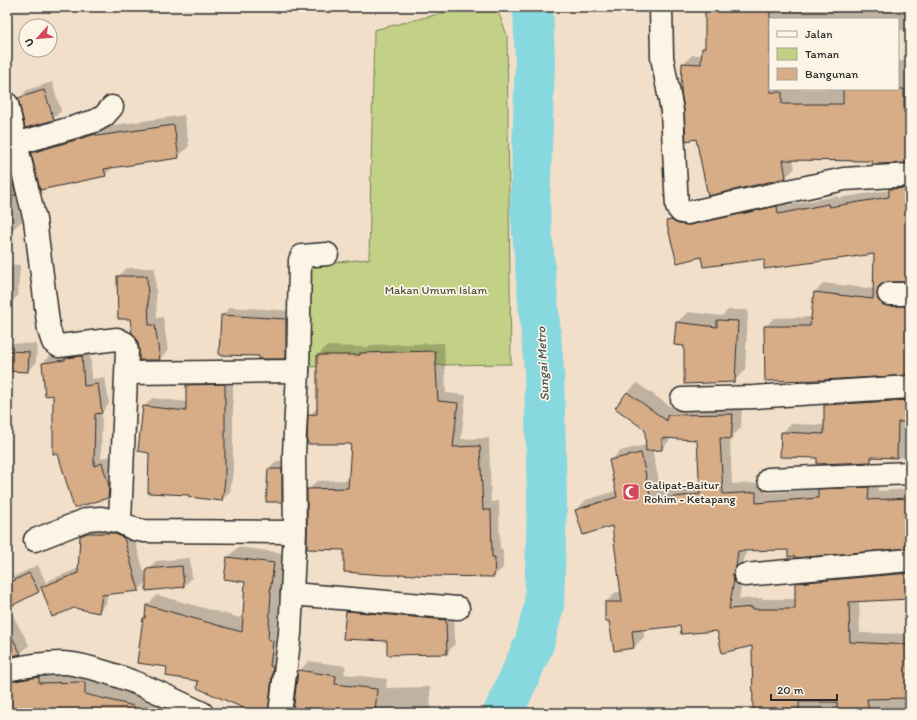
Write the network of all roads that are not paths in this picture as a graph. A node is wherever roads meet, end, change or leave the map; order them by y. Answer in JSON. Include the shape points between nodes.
{"nodes":[{"id":1,"x":661,"y":7,"type":"edge"},
{"id":2,"x":7,"y":104,"type":"edge"},
{"id":3,"x":112,"y":107,"type":"dead end"},
{"id":4,"x":11,"y":145,"type":"edge"},
{"id":5,"x":910,"y":175,"type":"edge"},
{"id":6,"x":327,"y":254,"type":"dead end"},
{"id":7,"x":298,"y":371,"type":"junction"},
{"id":8,"x":127,"y":372,"type":"junction"},
{"id":9,"x":910,"y":387,"type":"edge"},
{"id":10,"x":682,"y":399,"type":"dead end"},
{"id":11,"x":910,"y":473,"type":"edge"},
{"id":12,"x":769,"y":479,"type":"dead end"},
{"id":13,"x":120,"y":522,"type":"junction"},
{"id":14,"x":295,"y":532,"type":"junction"},
{"id":15,"x":35,"y":540,"type":"dead end"},
{"id":16,"x":910,"y":560,"type":"edge"},
{"id":17,"x":745,"y":575,"type":"dead end"},
{"id":18,"x":292,"y":594,"type":"junction"},
{"id":19,"x":458,"y":608,"type":"dead end"},
{"id":20,"x":7,"y":670,"type":"edge"},
{"id":21,"x":202,"y":713,"type":"edge"},
{"id":22,"x":280,"y":713,"type":"edge"}],
"edges":[{"from":1,"to":5,"type":"street","via":[[662,57],[672,111],[678,207],[681,212],[687,213],[844,179]]},
{"from":2,"to":4,"type":"street"},
{"from":3,"to":4,"type":"street","via":[[95,121]]},
{"from":4,"to":8,"type":"street","via":[[35,220],[48,330],[53,342],[59,346],[119,339],[125,343],[128,351]]},
{"from":6,"to":7,"type":"street","via":[[302,256],[300,260]]},
{"from":7,"to":8,"type":"street"},
{"from":7,"to":14,"type":"street","via":[[294,454]]},
{"from":8,"to":13,"type":"street"},
{"from":9,"to":10,"type":"street"},
{"from":11,"to":12,"type":"street"},
{"from":13,"to":14,"type":"street","via":[[144,531]]},
{"from":13,"to":15,"type":"street","via":[[101,518],[88,519]]},
{"from":14,"to":18,"type":"street"},
{"from":16,"to":17,"type":"street"},
{"from":18,"to":19,"type":"street"},
{"from":18,"to":22,"type":"street","via":[[290,634]]},
{"from":20,"to":21,"type":"street","via":[[41,664],[80,665],[148,687]]}]}
